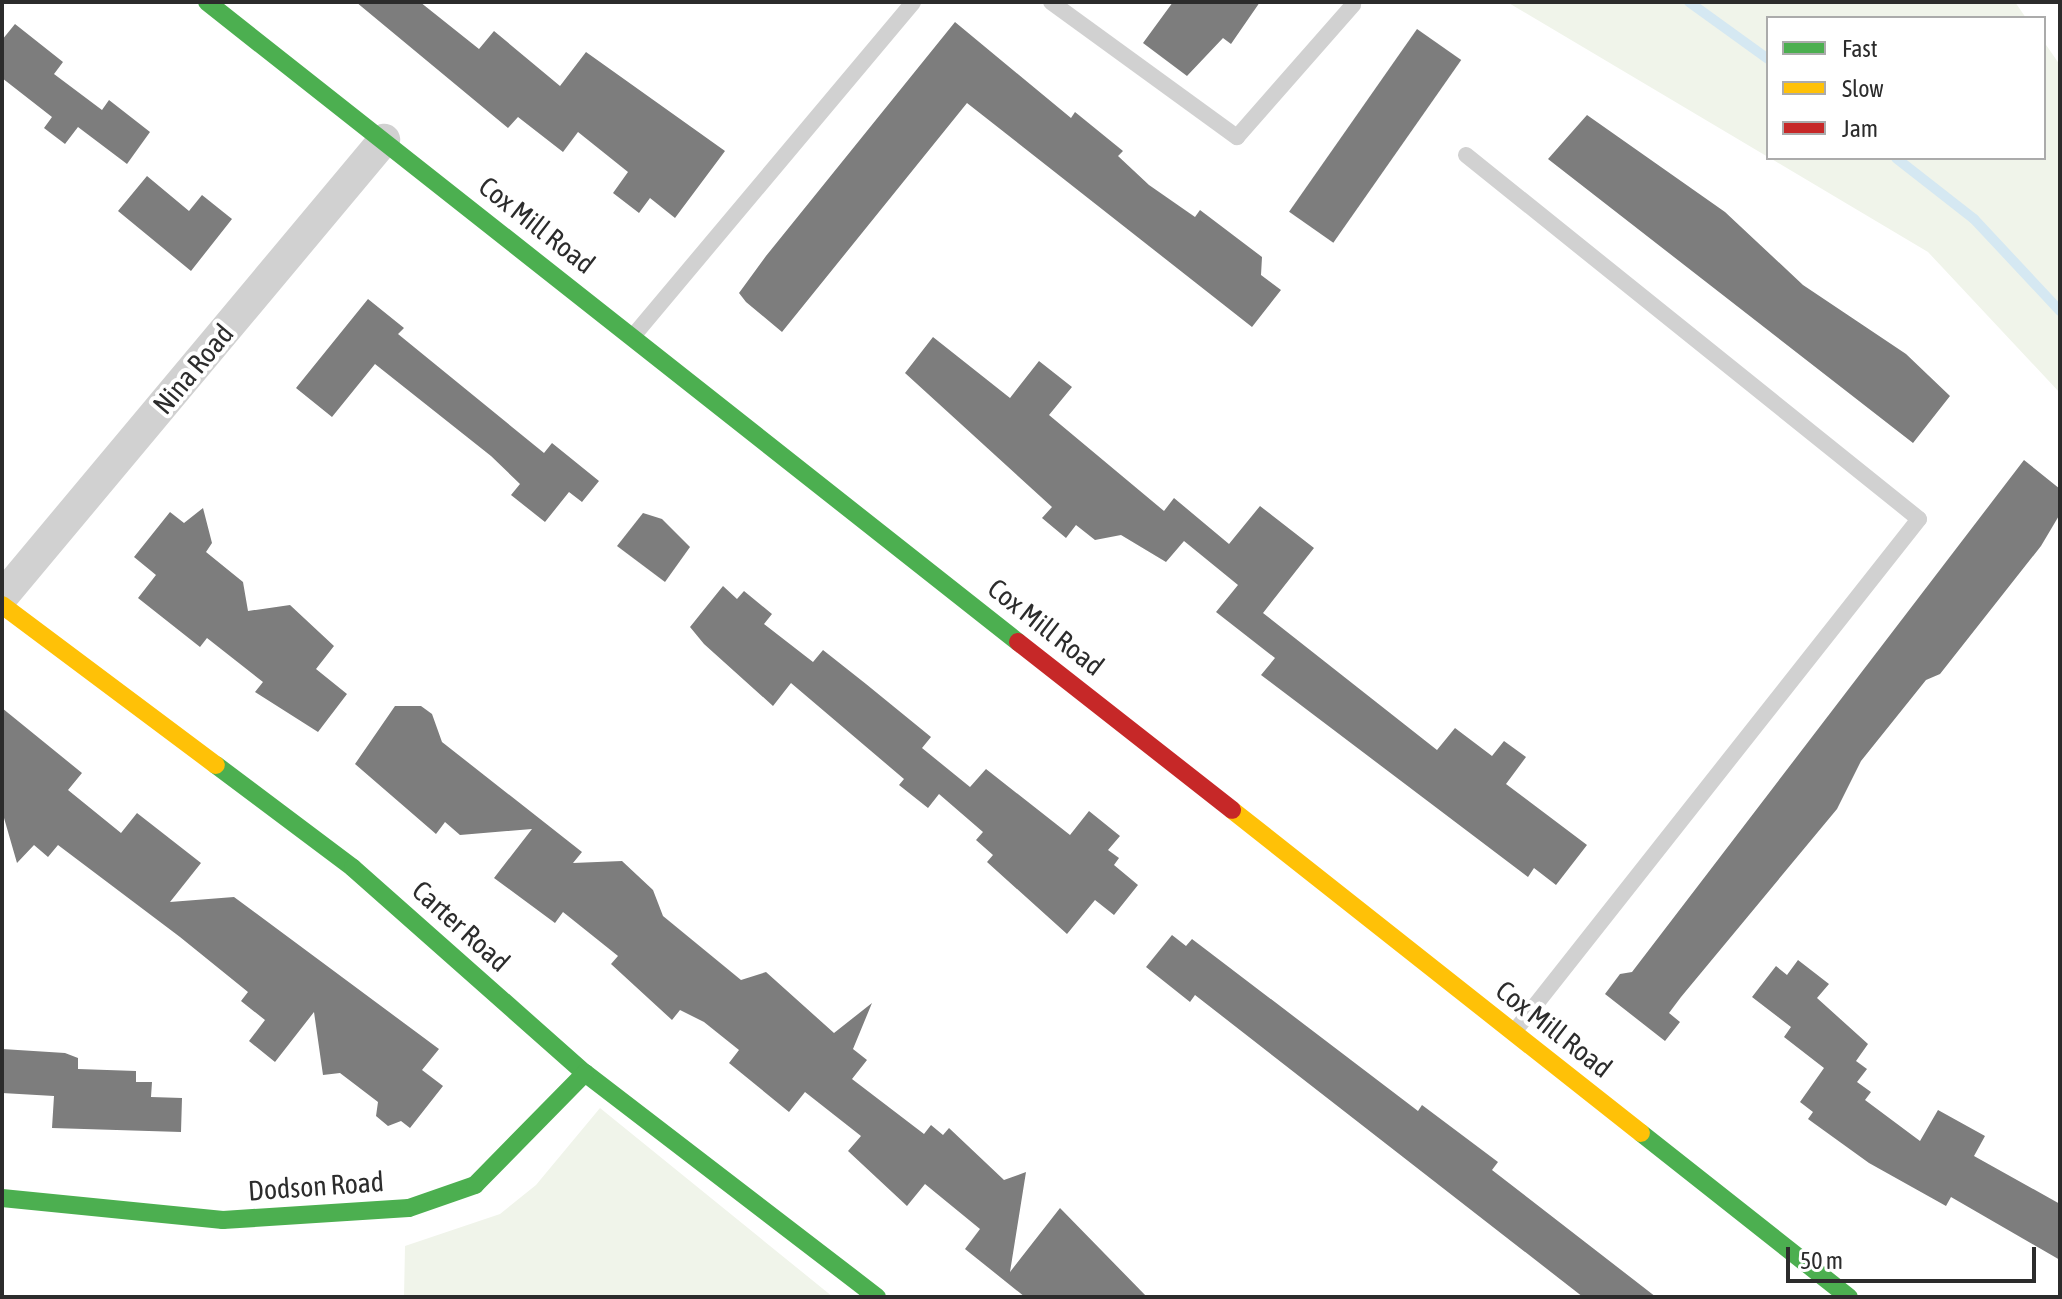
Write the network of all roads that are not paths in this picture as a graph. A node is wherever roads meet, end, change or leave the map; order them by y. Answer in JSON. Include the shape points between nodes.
{"nodes":[{"id":1,"x":207,"y":2,"type":"edge"},
{"id":2,"x":913,"y":2,"type":"edge"},
{"id":3,"x":1051,"y":2,"type":"edge"},
{"id":4,"x":1353,"y":5,"type":"dead end"},
{"id":5,"x":384,"y":140,"type":"junction"},
{"id":6,"x":1466,"y":155,"type":"dead end"},
{"id":7,"x":633,"y":337,"type":"junction"},
{"id":8,"x":2,"y":597,"type":"edge"},
{"id":9,"x":2,"y":605,"type":"edge"},
{"id":10,"x":1514,"y":1033,"type":"junction"},
{"id":11,"x":585,"y":1073,"type":"junction"},
{"id":12,"x":2,"y":1198,"type":"edge"},
{"id":13,"x":877,"y":1297,"type":"edge"},
{"id":14,"x":1849,"y":1297,"type":"edge"}],
"edges":[{"from":1,"to":5,"type":"street","name":"Cox Mill Road"},
{"from":2,"to":7,"type":"lane"},
{"from":3,"to":4,"type":"lane","via":[[1237,137]]},
{"from":5,"to":7,"type":"street","name":"Cox Mill Road"},
{"from":5,"to":8,"type":"street","name":"Nina Road"},
{"from":6,"to":10,"type":"lane","via":[[1919,519]]},
{"from":7,"to":10,"type":"street","name":"Cox Mill Road"},
{"from":9,"to":11,"type":"street","name":"Carter Road","via":[[353,868]]},
{"from":10,"to":14,"type":"street","name":"Cox Mill Road"},
{"from":11,"to":12,"type":"street","name":"Dodson Road","via":[[475,1185],[409,1208],[223,1220]]},
{"from":11,"to":13,"type":"street","name":"Carter Road"}]}
